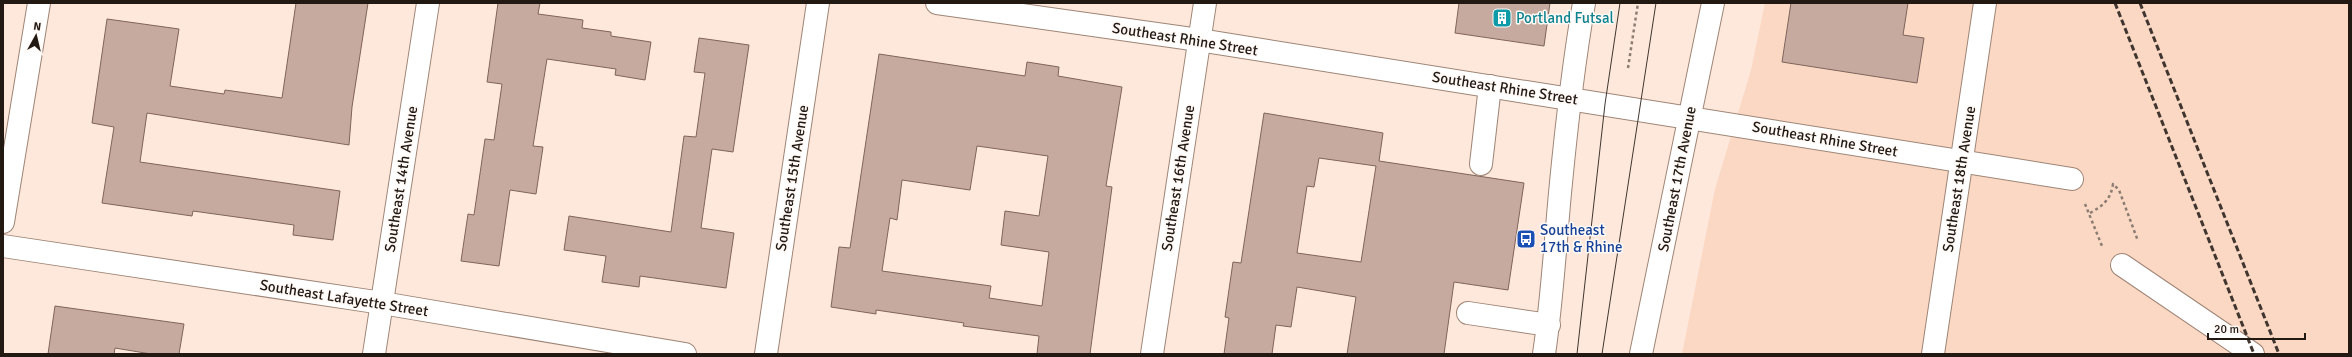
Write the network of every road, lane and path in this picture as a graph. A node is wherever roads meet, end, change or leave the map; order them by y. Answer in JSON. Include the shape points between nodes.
{"nodes":[{"id":1,"x":39,"y":3,"type":"edge"},
{"id":2,"x":428,"y":3,"type":"edge"},
{"id":3,"x":818,"y":3,"type":"edge"},
{"id":4,"x":937,"y":3,"type":"edge"},
{"id":5,"x":1205,"y":3,"type":"edge"},
{"id":6,"x":1584,"y":3,"type":"edge"},
{"id":7,"x":1638,"y":3,"type":"edge"},
{"id":8,"x":1713,"y":3,"type":"edge"},
{"id":9,"x":1985,"y":3,"type":"edge"},
{"id":10,"x":1199,"y":40,"type":"junction"},
{"id":11,"x":1628,"y":68,"type":"dead end"},
{"id":12,"x":1490,"y":86,"type":"junction"},
{"id":13,"x":1570,"y":98,"type":"junction"},
{"id":14,"x":1690,"y":117,"type":"junction"},
{"id":15,"x":1962,"y":162,"type":"junction"},
{"id":16,"x":1482,"y":164,"type":"dead end"},
{"id":17,"x":2072,"y":179,"type":"joint"},
{"id":18,"x":2119,"y":190,"type":"dead end"},
{"id":19,"x":2090,"y":213,"type":"junction"},
{"id":20,"x":3,"y":222,"type":"edge"},
{"id":21,"x":3,"y":246,"type":"edge"},
{"id":22,"x":2122,"y":265,"type":"joint"},
{"id":23,"x":382,"y":304,"type":"junction"},
{"id":24,"x":1468,"y":313,"type":"dead end"},
{"id":25,"x":1548,"y":325,"type":"junction"},
{"id":26,"x":374,"y":354,"type":"edge"},
{"id":27,"x":685,"y":354,"type":"edge"},
{"id":28,"x":766,"y":354,"type":"edge"},
{"id":29,"x":1152,"y":354,"type":"edge"},
{"id":30,"x":1544,"y":354,"type":"edge"},
{"id":31,"x":1641,"y":354,"type":"edge"},
{"id":32,"x":1933,"y":354,"type":"edge"},
{"id":33,"x":2253,"y":354,"type":"edge"}],
"edges":[{"from":1,"to":20,"type":"street"},
{"from":2,"to":23,"type":"street","name":"Southeast 14th Avenue"},
{"from":3,"to":28,"type":"street","name":"Southeast 15th Avenue"},
{"from":4,"to":10,"type":"street","name":"Southeast Rhine Street"},
{"from":5,"to":10,"type":"street","name":"Southeast 16th Avenue"},
{"from":6,"to":13,"type":"street"},
{"from":7,"to":11,"type":"path"},
{"from":8,"to":14,"type":"street","name":"Southeast 17th Avenue"},
{"from":9,"to":15,"type":"street","name":"Southeast 18th Avenue"},
{"from":10,"to":12,"type":"street","name":"Southeast Rhine Street"},
{"from":10,"to":29,"type":"street","name":"Southeast 16th Avenue"},
{"from":12,"to":13,"type":"street","name":"Southeast Rhine Street"},
{"from":12,"to":16,"type":"street"},
{"from":13,"to":14,"type":"street","name":"Southeast Rhine Street"},
{"from":13,"to":25,"type":"street"},
{"from":14,"to":15,"type":"street","name":"Southeast Rhine Street"},
{"from":14,"to":31,"type":"street","name":"Southeast 17th Avenue"},
{"from":15,"to":17,"type":"street","name":"Southeast Rhine Street"},
{"from":15,"to":32,"type":"street","name":"Southeast 18th Avenue"},
{"from":17,"to":19,"type":"path"},
{"from":18,"to":19,"type":"path","via":[[2113,184],[2112,194],[2106,202]]},
{"from":19,"to":22,"type":"path","via":[[2104,254]]},
{"from":21,"to":23,"type":"street","name":"Southeast Lafayette Street"},
{"from":22,"to":33,"type":"street"},
{"from":23,"to":26,"type":"street","name":"Southeast 14th Avenue"},
{"from":23,"to":27,"type":"street","name":"Southeast Lafayette Street"},
{"from":24,"to":25,"type":"street"},
{"from":25,"to":30,"type":"street"}]}
